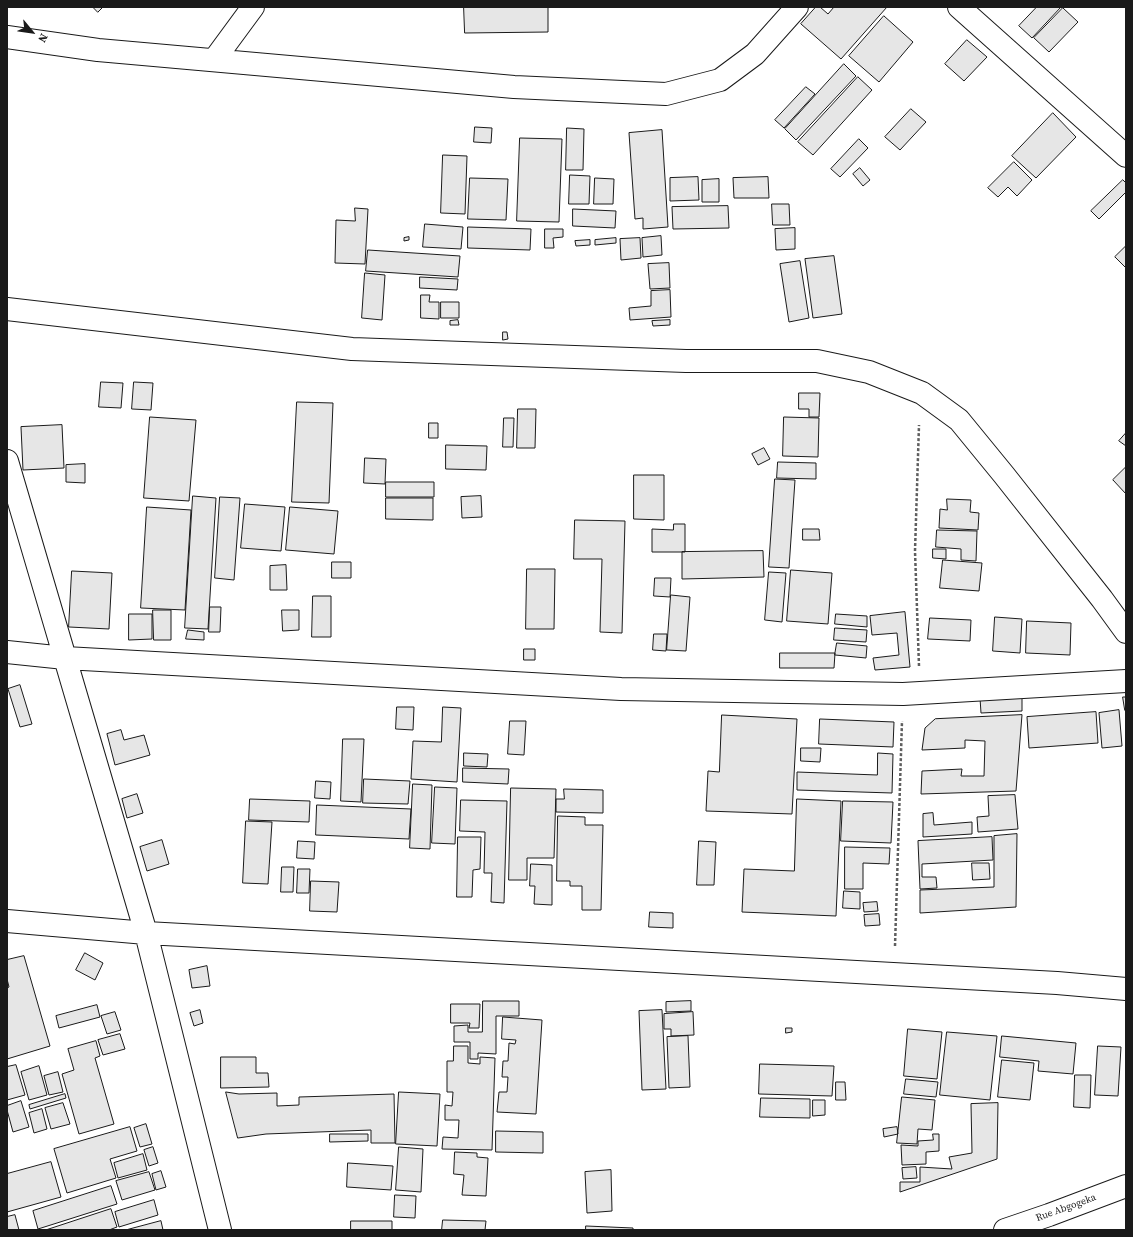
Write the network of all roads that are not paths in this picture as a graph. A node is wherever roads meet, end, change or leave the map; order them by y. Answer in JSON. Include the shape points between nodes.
{"nodes":[{"id":1,"x":253,"y":7,"type":"edge"},
{"id":2,"x":797,"y":7,"type":"edge"},
{"id":3,"x":960,"y":7,"type":"edge"},
{"id":4,"x":7,"y":37,"type":"edge"},
{"id":5,"x":214,"y":60,"type":"junction"},
{"id":6,"x":1126,"y":156,"type":"edge"},
{"id":7,"x":7,"y":309,"type":"edge"},
{"id":8,"x":7,"y":461,"type":"edge"},
{"id":9,"x":1126,"y":632,"type":"edge"},
{"id":10,"x":7,"y":652,"type":"edge"},
{"id":11,"x":64,"y":658,"type":"junction"},
{"id":12,"x":1126,"y":681,"type":"edge"},
{"id":13,"x":7,"y":921,"type":"edge"},
{"id":14,"x":146,"y":933,"type":"junction"},
{"id":15,"x":1126,"y":989,"type":"edge"},
{"id":16,"x":1126,"y":1186,"type":"edge"},
{"id":17,"x":220,"y":1230,"type":"edge"},
{"id":18,"x":1005,"y":1230,"type":"edge"}],
"edges":[{"from":1,"to":5,"type":"street"},
{"from":2,"to":5,"type":"street","via":[[755,54],[720,80],[666,94],[514,87]]},
{"from":3,"to":6,"type":"street"},
{"from":4,"to":5,"type":"street","via":[[98,50]]},
{"from":7,"to":9,"type":"street","via":[[352,349],[686,361],[816,362],[869,372],[922,393],[959,420]]},
{"from":8,"to":11,"type":"street"},
{"from":10,"to":11,"type":"street"},
{"from":11,"to":12,"type":"street","via":[[621,689],[911,693]]},
{"from":11,"to":14,"type":"street"},
{"from":13,"to":14,"type":"street"},
{"from":14,"to":15,"type":"street","via":[[1057,983]]},
{"from":14,"to":17,"type":"street"},
{"from":16,"to":18,"type":"street","name":"Rue Abgogeka"}]}
